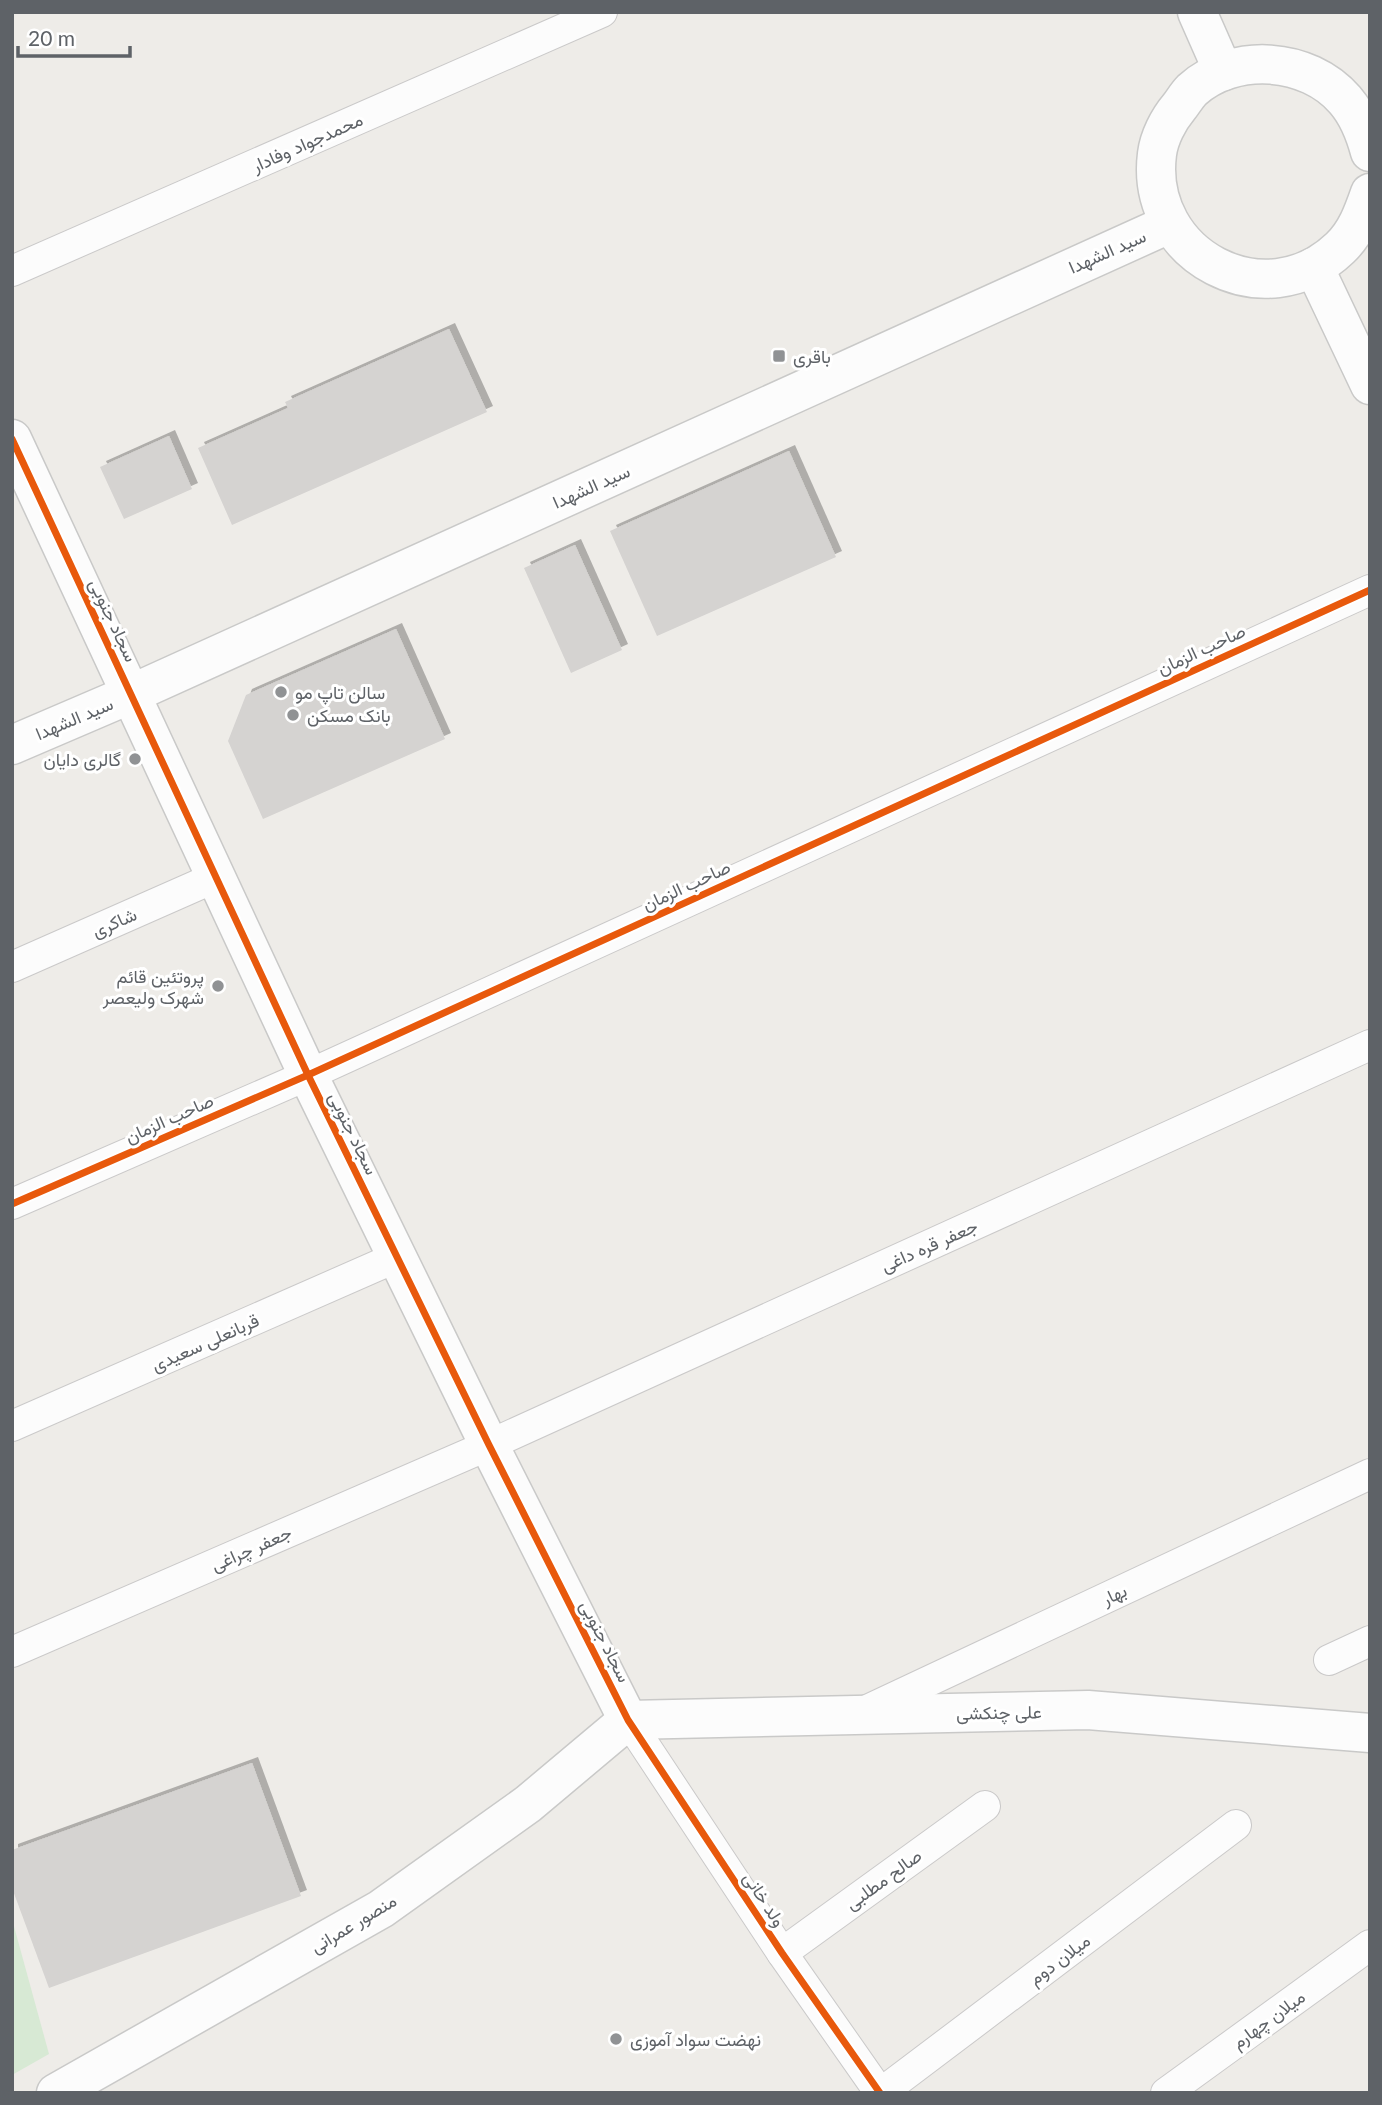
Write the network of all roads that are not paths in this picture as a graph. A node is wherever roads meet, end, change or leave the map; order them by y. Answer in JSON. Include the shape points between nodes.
{"nodes":[{"id":1,"x":602,"y":12,"type":"edge"},
{"id":2,"x":1197,"y":12,"type":"edge"},
{"id":3,"x":1223,"y":71,"type":"junction"},
{"id":4,"x":1367,"y":134,"type":"edge"},
{"id":5,"x":1370,"y":193,"type":"edge"},
{"id":6,"x":1169,"y":224,"type":"junction"},
{"id":7,"x":1314,"y":267,"type":"junction"},
{"id":8,"x":12,"y":271,"type":"edge"},
{"id":9,"x":1370,"y":385,"type":"edge"},
{"id":10,"x":12,"y":439,"type":"edge"},
{"id":11,"x":1370,"y":590,"type":"edge"},
{"id":12,"x":131,"y":694,"type":"junction"},
{"id":13,"x":12,"y":745,"type":"edge"},
{"id":14,"x":216,"y":877,"type":"junction"},
{"id":15,"x":12,"y":967,"type":"edge"},
{"id":16,"x":1370,"y":1045,"type":"edge"},
{"id":17,"x":308,"y":1075,"type":"junction"},
{"id":18,"x":12,"y":1204,"type":"edge"},
{"id":19,"x":397,"y":1257,"type":"junction"},
{"id":20,"x":12,"y":1426,"type":"edge"},
{"id":21,"x":489,"y":1444,"type":"junction"},
{"id":22,"x":1370,"y":1474,"type":"edge"},
{"id":23,"x":1370,"y":1642,"type":"edge"},
{"id":24,"x":12,"y":1652,"type":"edge"},
{"id":25,"x":1329,"y":1660,"type":"dead end"},
{"id":26,"x":859,"y":1714,"type":"junction"},
{"id":27,"x":628,"y":1720,"type":"junction"},
{"id":28,"x":1370,"y":1733,"type":"edge"},
{"id":29,"x":985,"y":1806,"type":"dead end"},
{"id":30,"x":1236,"y":1825,"type":"dead end"},
{"id":31,"x":1370,"y":1945,"type":"edge"},
{"id":32,"x":782,"y":1953,"type":"junction"},
{"id":33,"x":56,"y":2093,"type":"edge"},
{"id":34,"x":881,"y":2093,"type":"edge"},
{"id":35,"x":1166,"y":2093,"type":"edge"}],
"edges":[{"from":1,"to":8,"type":"street","name":"محمدجواد وفادار"},
{"from":2,"to":3,"type":"street"},
{"from":3,"to":4,"type":"street","via":[[1256,64],[1289,66],[1320,79],[1345,99]]},
{"from":3,"to":6,"type":"street","via":[[1192,90],[1169,118],[1157,153],[1157,189]]},
{"from":5,"to":7,"type":"street","via":[[1360,222],[1340,248]]},
{"from":6,"to":7,"type":"street","via":[[1189,250],[1217,269],[1249,278],[1283,278]]},
{"from":6,"to":12,"type":"street","name":"سید الشهدا"},
{"from":7,"to":9,"type":"street"},
{"from":10,"to":12,"type":"street","name":"سجاد جنوبی"},
{"from":11,"to":17,"type":"street","name":"صاحب الزمان"},
{"from":12,"to":13,"type":"street","name":"سید الشهدا"},
{"from":12,"to":14,"type":"street","name":"سجاد جنوبی"},
{"from":14,"to":15,"type":"street","name":"شاکری"},
{"from":14,"to":17,"type":"street","name":"سجاد جنوبی"},
{"from":16,"to":21,"type":"street","name":"جعفر قره داغی"},
{"from":17,"to":18,"type":"street","name":"صاحب الزمان"},
{"from":17,"to":19,"type":"street","name":"سجاد جنوبی"},
{"from":19,"to":20,"type":"street","name":"قربانعلی سعیدی"},
{"from":19,"to":21,"type":"street","name":"سجاد جنوبی"},
{"from":21,"to":24,"type":"street","name":"جعفر چراغی"},
{"from":21,"to":27,"type":"street","name":"سجاد جنوبی"},
{"from":22,"to":26,"type":"street","name":"بهار"},
{"from":23,"to":25,"type":"street"},
{"from":26,"to":27,"type":"street","name":"علی چنکشی"},
{"from":26,"to":28,"type":"street","name":"علی چنکشی","via":[[1088,1710]]},
{"from":27,"to":32,"type":"street","name":"ولد خانی"},
{"from":27,"to":33,"type":"street","name":"منصور عمرانی","via":[[528,1804],[382,1909]]},
{"from":29,"to":32,"type":"street","name":"صالح مطلبی"},
{"from":30,"to":34,"type":"street","name":"میلان دوم"},
{"from":31,"to":35,"type":"street","name":"میلان چهارم"},
{"from":32,"to":34,"type":"street","name":"ولد خانی"}]}
